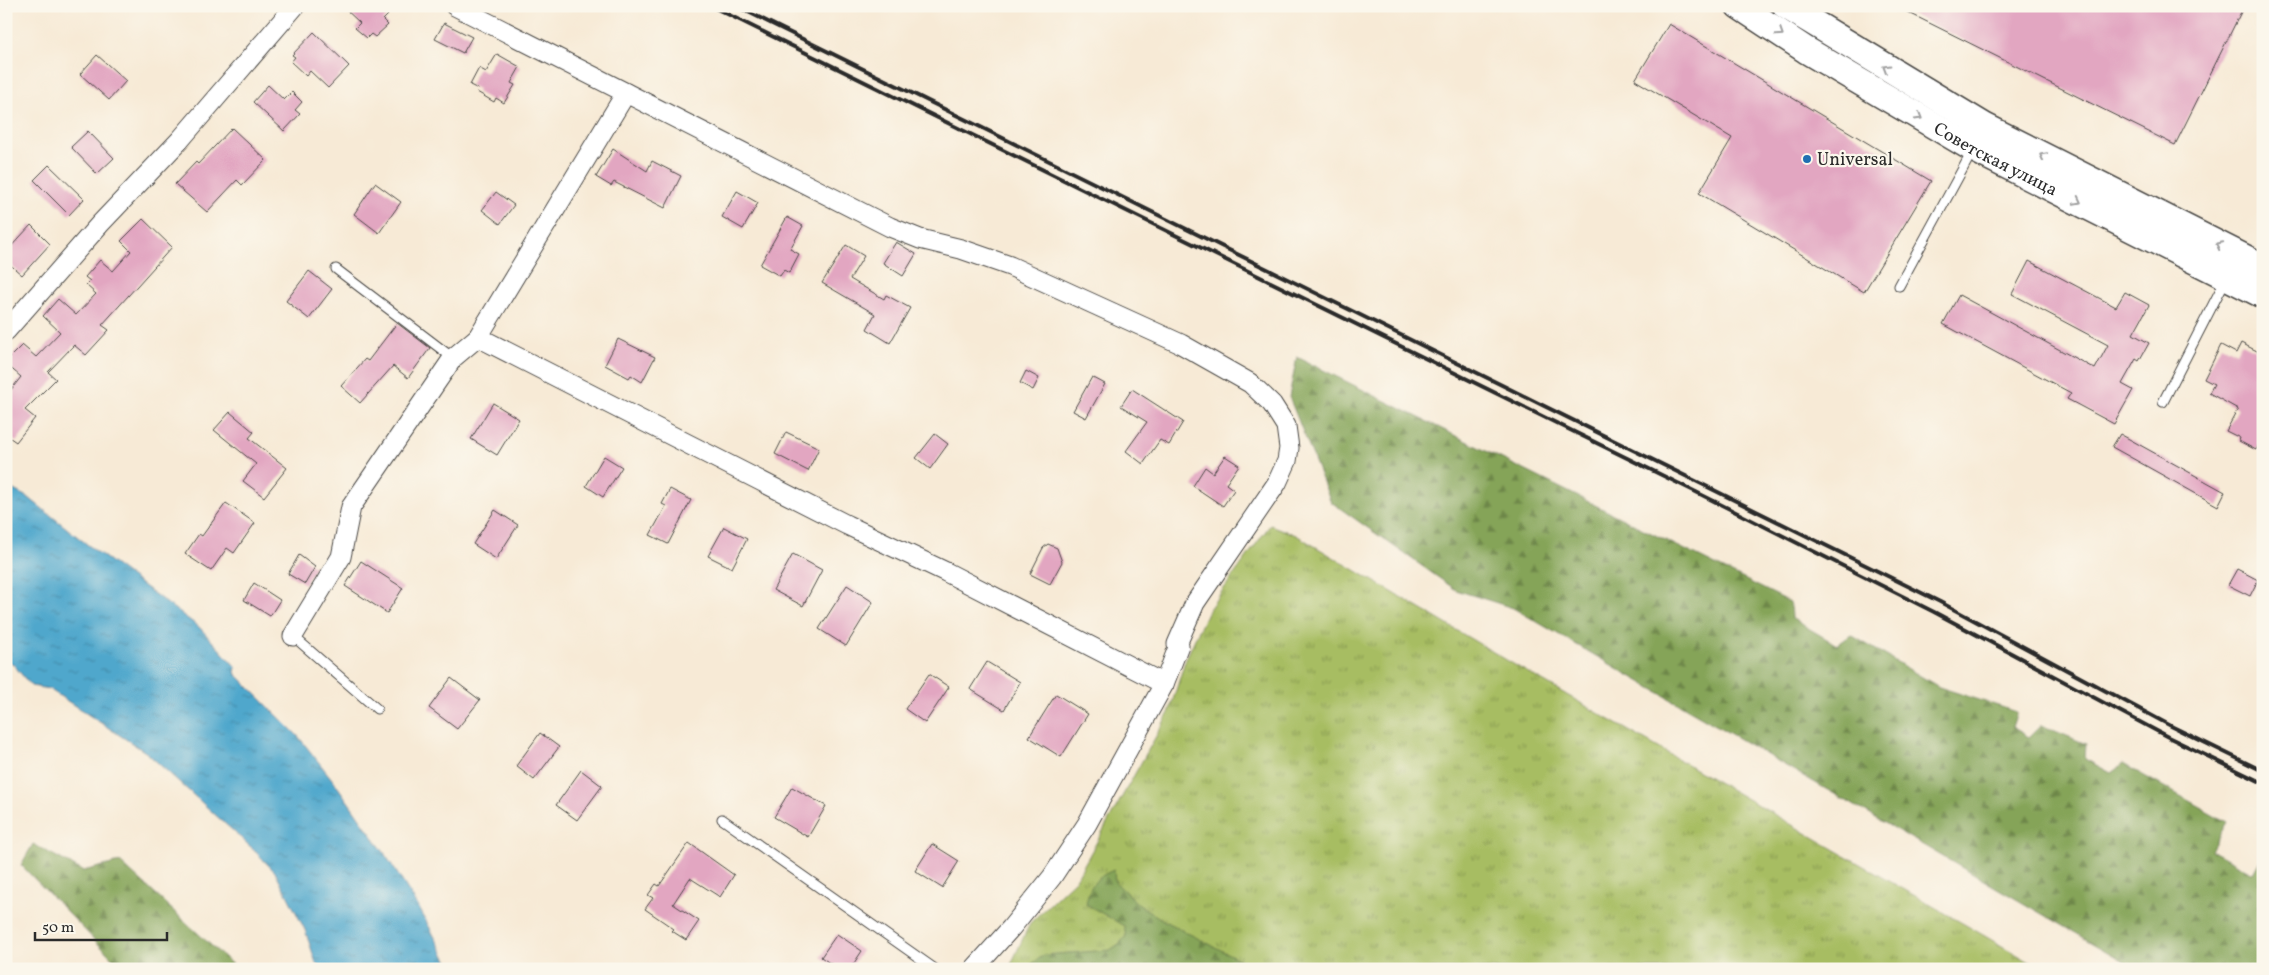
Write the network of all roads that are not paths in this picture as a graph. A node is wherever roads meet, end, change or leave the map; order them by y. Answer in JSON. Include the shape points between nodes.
{"nodes":[{"id":1,"x":295,"y":6,"type":"edge"},
{"id":2,"x":455,"y":6,"type":"edge"},
{"id":3,"x":1739,"y":6,"type":"edge"},
{"id":4,"x":1786,"y":6,"type":"edge"},
{"id":5,"x":626,"y":93,"type":"junction"},
{"id":6,"x":1974,"y":149,"type":"junction"},
{"id":7,"x":2263,"y":267,"type":"edge"},
{"id":8,"x":336,"y":268,"type":"dead end"},
{"id":9,"x":2227,"y":277,"type":"junction"},
{"id":10,"x":1899,"y":286,"type":"dead end"},
{"id":11,"x":2263,"y":295,"type":"edge"},
{"id":12,"x":7,"y":329,"type":"edge"},
{"id":13,"x":478,"y":336,"type":"junction"},
{"id":14,"x":453,"y":358,"type":"junction"},
{"id":15,"x":2163,"y":402,"type":"dead end"},
{"id":16,"x":294,"y":636,"type":"joint"},
{"id":17,"x":1164,"y":684,"type":"junction"},
{"id":18,"x":377,"y":709,"type":"dead end"},
{"id":19,"x":722,"y":819,"type":"dead end"},
{"id":20,"x":936,"y":969,"type":"edge"},
{"id":21,"x":974,"y":969,"type":"edge"}],
"edges":[{"from":1,"to":12,"type":"street","via":[[180,140]]},
{"from":2,"to":5,"type":"street"},
{"from":3,"to":6,"type":"main road","name":"Советская улица","one_way":true,"via":[[1806,50]]},
{"from":7,"to":4,"type":"main road","name":"Советская улица","one_way":true,"via":[[1984,126]]},
{"from":5,"to":13,"type":"street"},
{"from":5,"to":17,"type":"street","via":[[890,227],[1010,266],[1181,344],[1250,383],[1272,404],[1286,426],[1287,461],[1272,491],[1195,603]]},
{"from":6,"to":9,"type":"main road","name":"Советская улица","one_way":true},
{"from":6,"to":10,"type":"lane"},
{"from":8,"to":14,"type":"lane"},
{"from":9,"to":11,"type":"main road","name":"Советская улица"},
{"from":9,"to":15,"type":"lane"},
{"from":13,"to":14,"type":"street"},
{"from":13,"to":17,"type":"street"},
{"from":14,"to":16,"type":"street","via":[[351,507],[341,557]]},
{"from":16,"to":18,"type":"lane"},
{"from":17,"to":21,"type":"street","via":[[1087,824],[1052,877]]},
{"from":19,"to":20,"type":"lane"}]}
